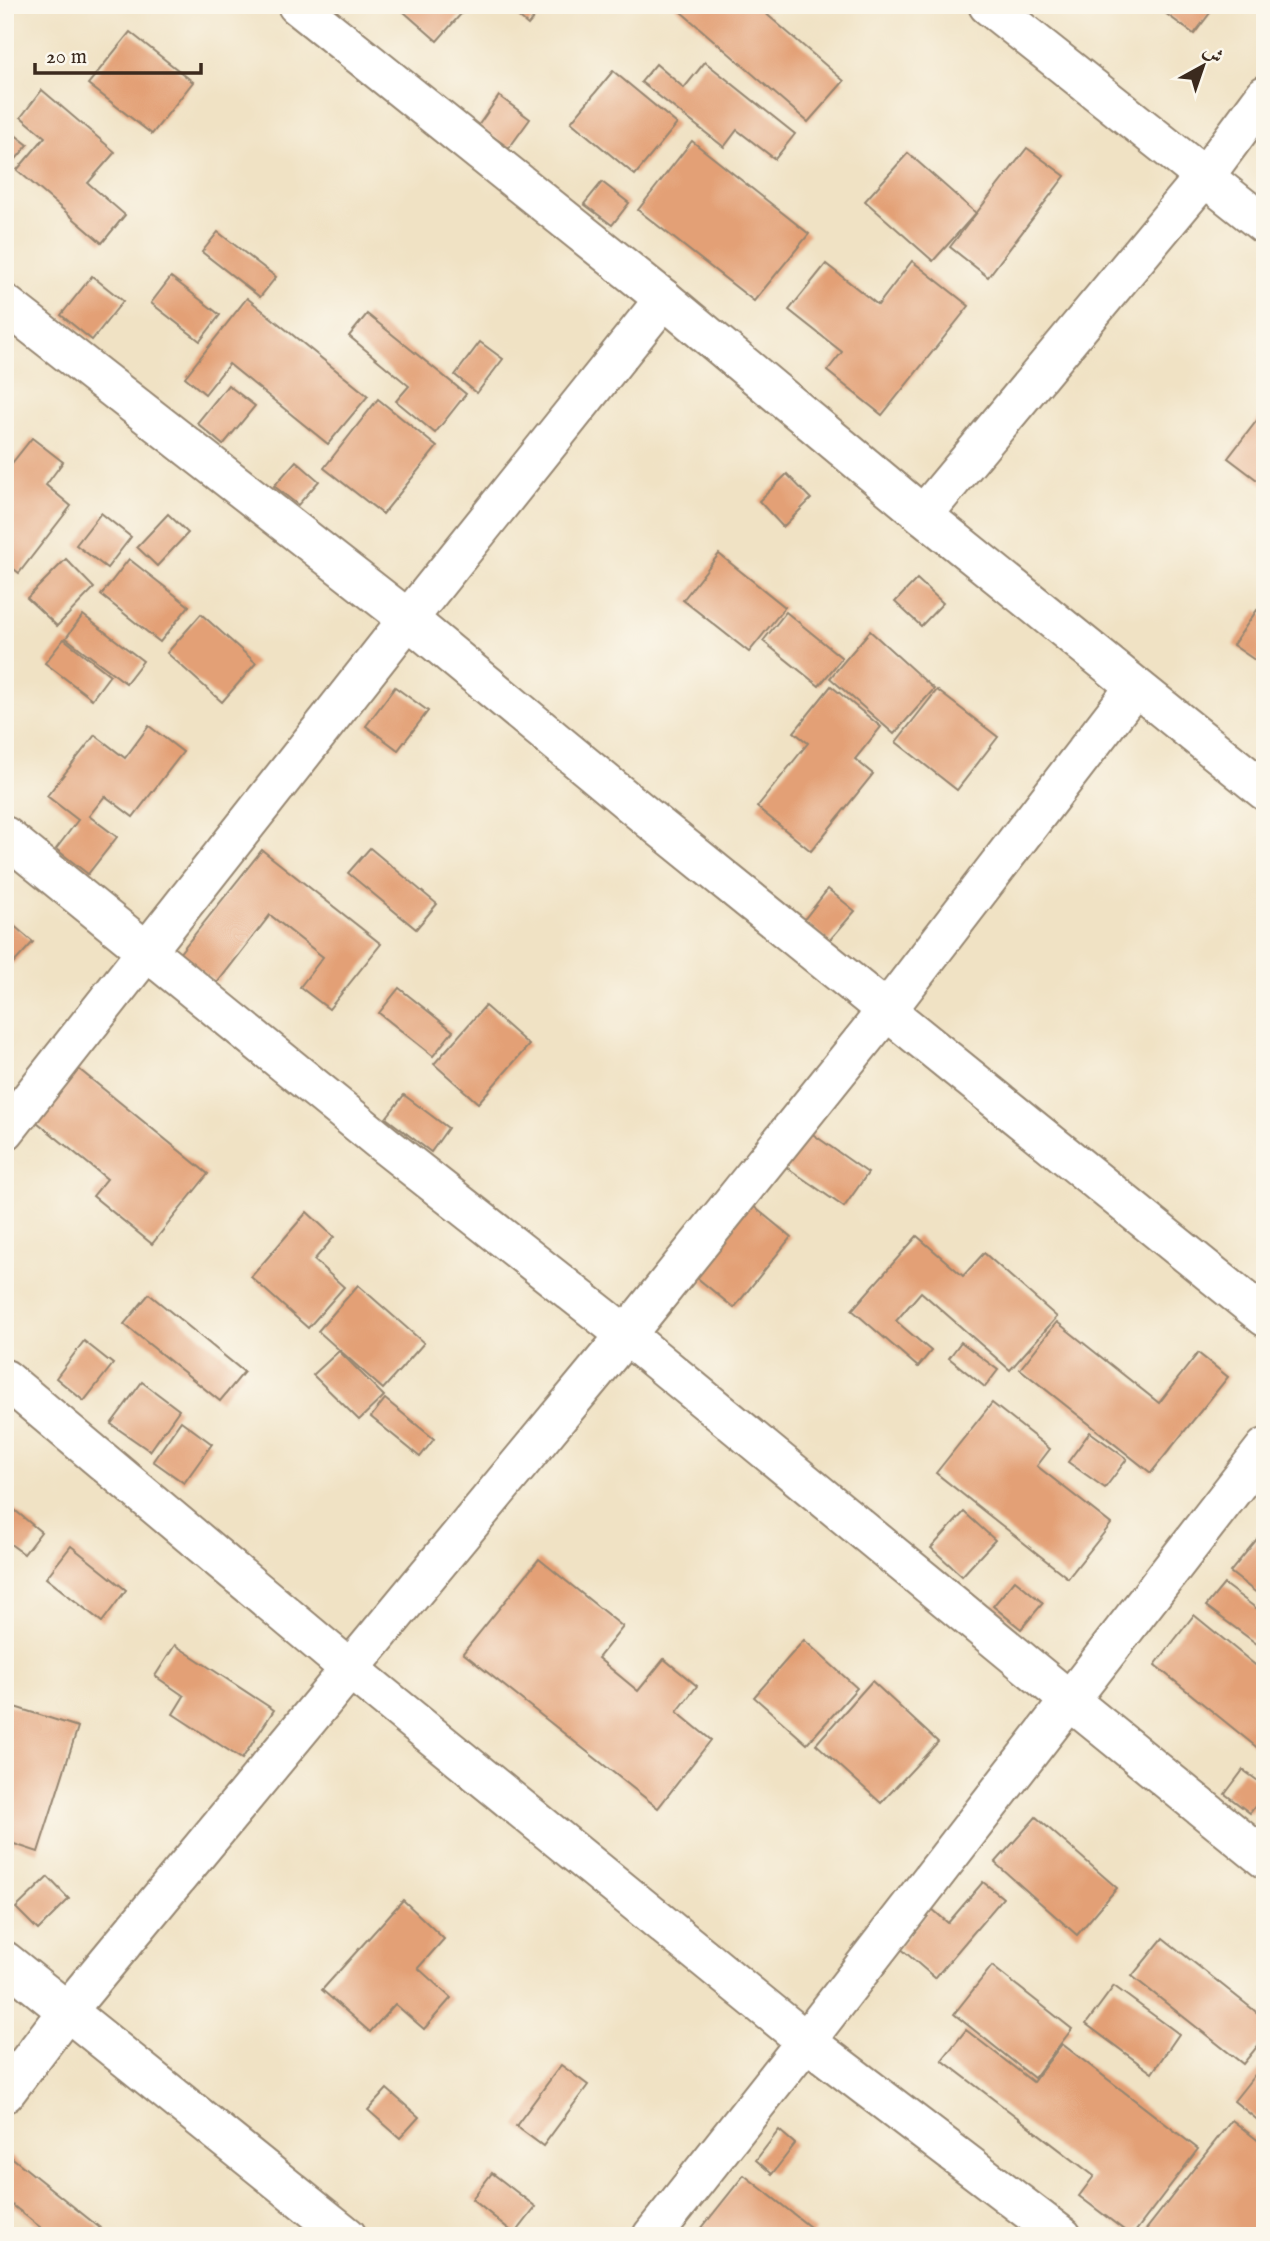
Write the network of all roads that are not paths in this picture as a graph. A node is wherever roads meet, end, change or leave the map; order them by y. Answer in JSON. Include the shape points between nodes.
{"nodes":[{"id":1,"x":297,"y":5,"type":"edge"},
{"id":2,"x":988,"y":5,"type":"edge"},
{"id":3,"x":1265,"y":95,"type":"edge"},
{"id":4,"x":1205,"y":176,"type":"junction"},
{"id":5,"x":1265,"y":225,"type":"edge"},
{"id":6,"x":664,"y":299,"type":"junction"},
{"id":7,"x":5,"y":304,"type":"edge"},
{"id":8,"x":923,"y":515,"type":"junction"},
{"id":9,"x":408,"y":619,"type":"junction"},
{"id":10,"x":1135,"y":687,"type":"junction"},
{"id":11,"x":1265,"y":791,"type":"edge"},
{"id":12,"x":5,"y":836,"type":"edge"},
{"id":13,"x":146,"y":952,"type":"junction"},
{"id":14,"x":887,"y":1010,"type":"junction"},
{"id":15,"x":5,"y":1131,"type":"edge"},
{"id":16,"x":1265,"y":1317,"type":"edge"},
{"id":17,"x":626,"y":1335,"type":"junction"},
{"id":18,"x":5,"y":1379,"type":"edge"},
{"id":19,"x":1265,"y":1448,"type":"edge"},
{"id":20,"x":350,"y":1669,"type":"junction"},
{"id":21,"x":1069,"y":1700,"type":"junction"},
{"id":22,"x":1265,"y":1859,"type":"edge"},
{"id":23,"x":5,"y":1961,"type":"edge"},
{"id":24,"x":67,"y":2011,"type":"junction"},
{"id":25,"x":806,"y":2040,"type":"junction"},
{"id":26,"x":5,"y":2093,"type":"edge"},
{"id":27,"x":347,"y":2236,"type":"edge"},
{"id":28,"x":652,"y":2236,"type":"edge"},
{"id":29,"x":1062,"y":2236,"type":"edge"}],
"edges":[{"from":1,"to":6,"type":"street"},
{"from":2,"to":4,"type":"street"},
{"from":3,"to":4,"type":"street"},
{"from":4,"to":5,"type":"street"},
{"from":4,"to":8,"type":"street"},
{"from":6,"to":8,"type":"street"},
{"from":6,"to":9,"type":"street"},
{"from":7,"to":9,"type":"street"},
{"from":8,"to":10,"type":"street"},
{"from":9,"to":13,"type":"street"},
{"from":9,"to":14,"type":"street"},
{"from":10,"to":11,"type":"street"},
{"from":10,"to":14,"type":"street"},
{"from":12,"to":13,"type":"street"},
{"from":13,"to":15,"type":"street"},
{"from":13,"to":17,"type":"street"},
{"from":14,"to":16,"type":"street"},
{"from":14,"to":17,"type":"street"},
{"from":17,"to":20,"type":"street"},
{"from":17,"to":21,"type":"street"},
{"from":18,"to":20,"type":"street"},
{"from":19,"to":21,"type":"street"},
{"from":20,"to":24,"type":"street"},
{"from":20,"to":25,"type":"street"},
{"from":21,"to":22,"type":"street"},
{"from":21,"to":25,"type":"street"},
{"from":23,"to":24,"type":"street"},
{"from":24,"to":26,"type":"street"},
{"from":24,"to":27,"type":"street"},
{"from":25,"to":28,"type":"street"},
{"from":25,"to":29,"type":"street"}]}
